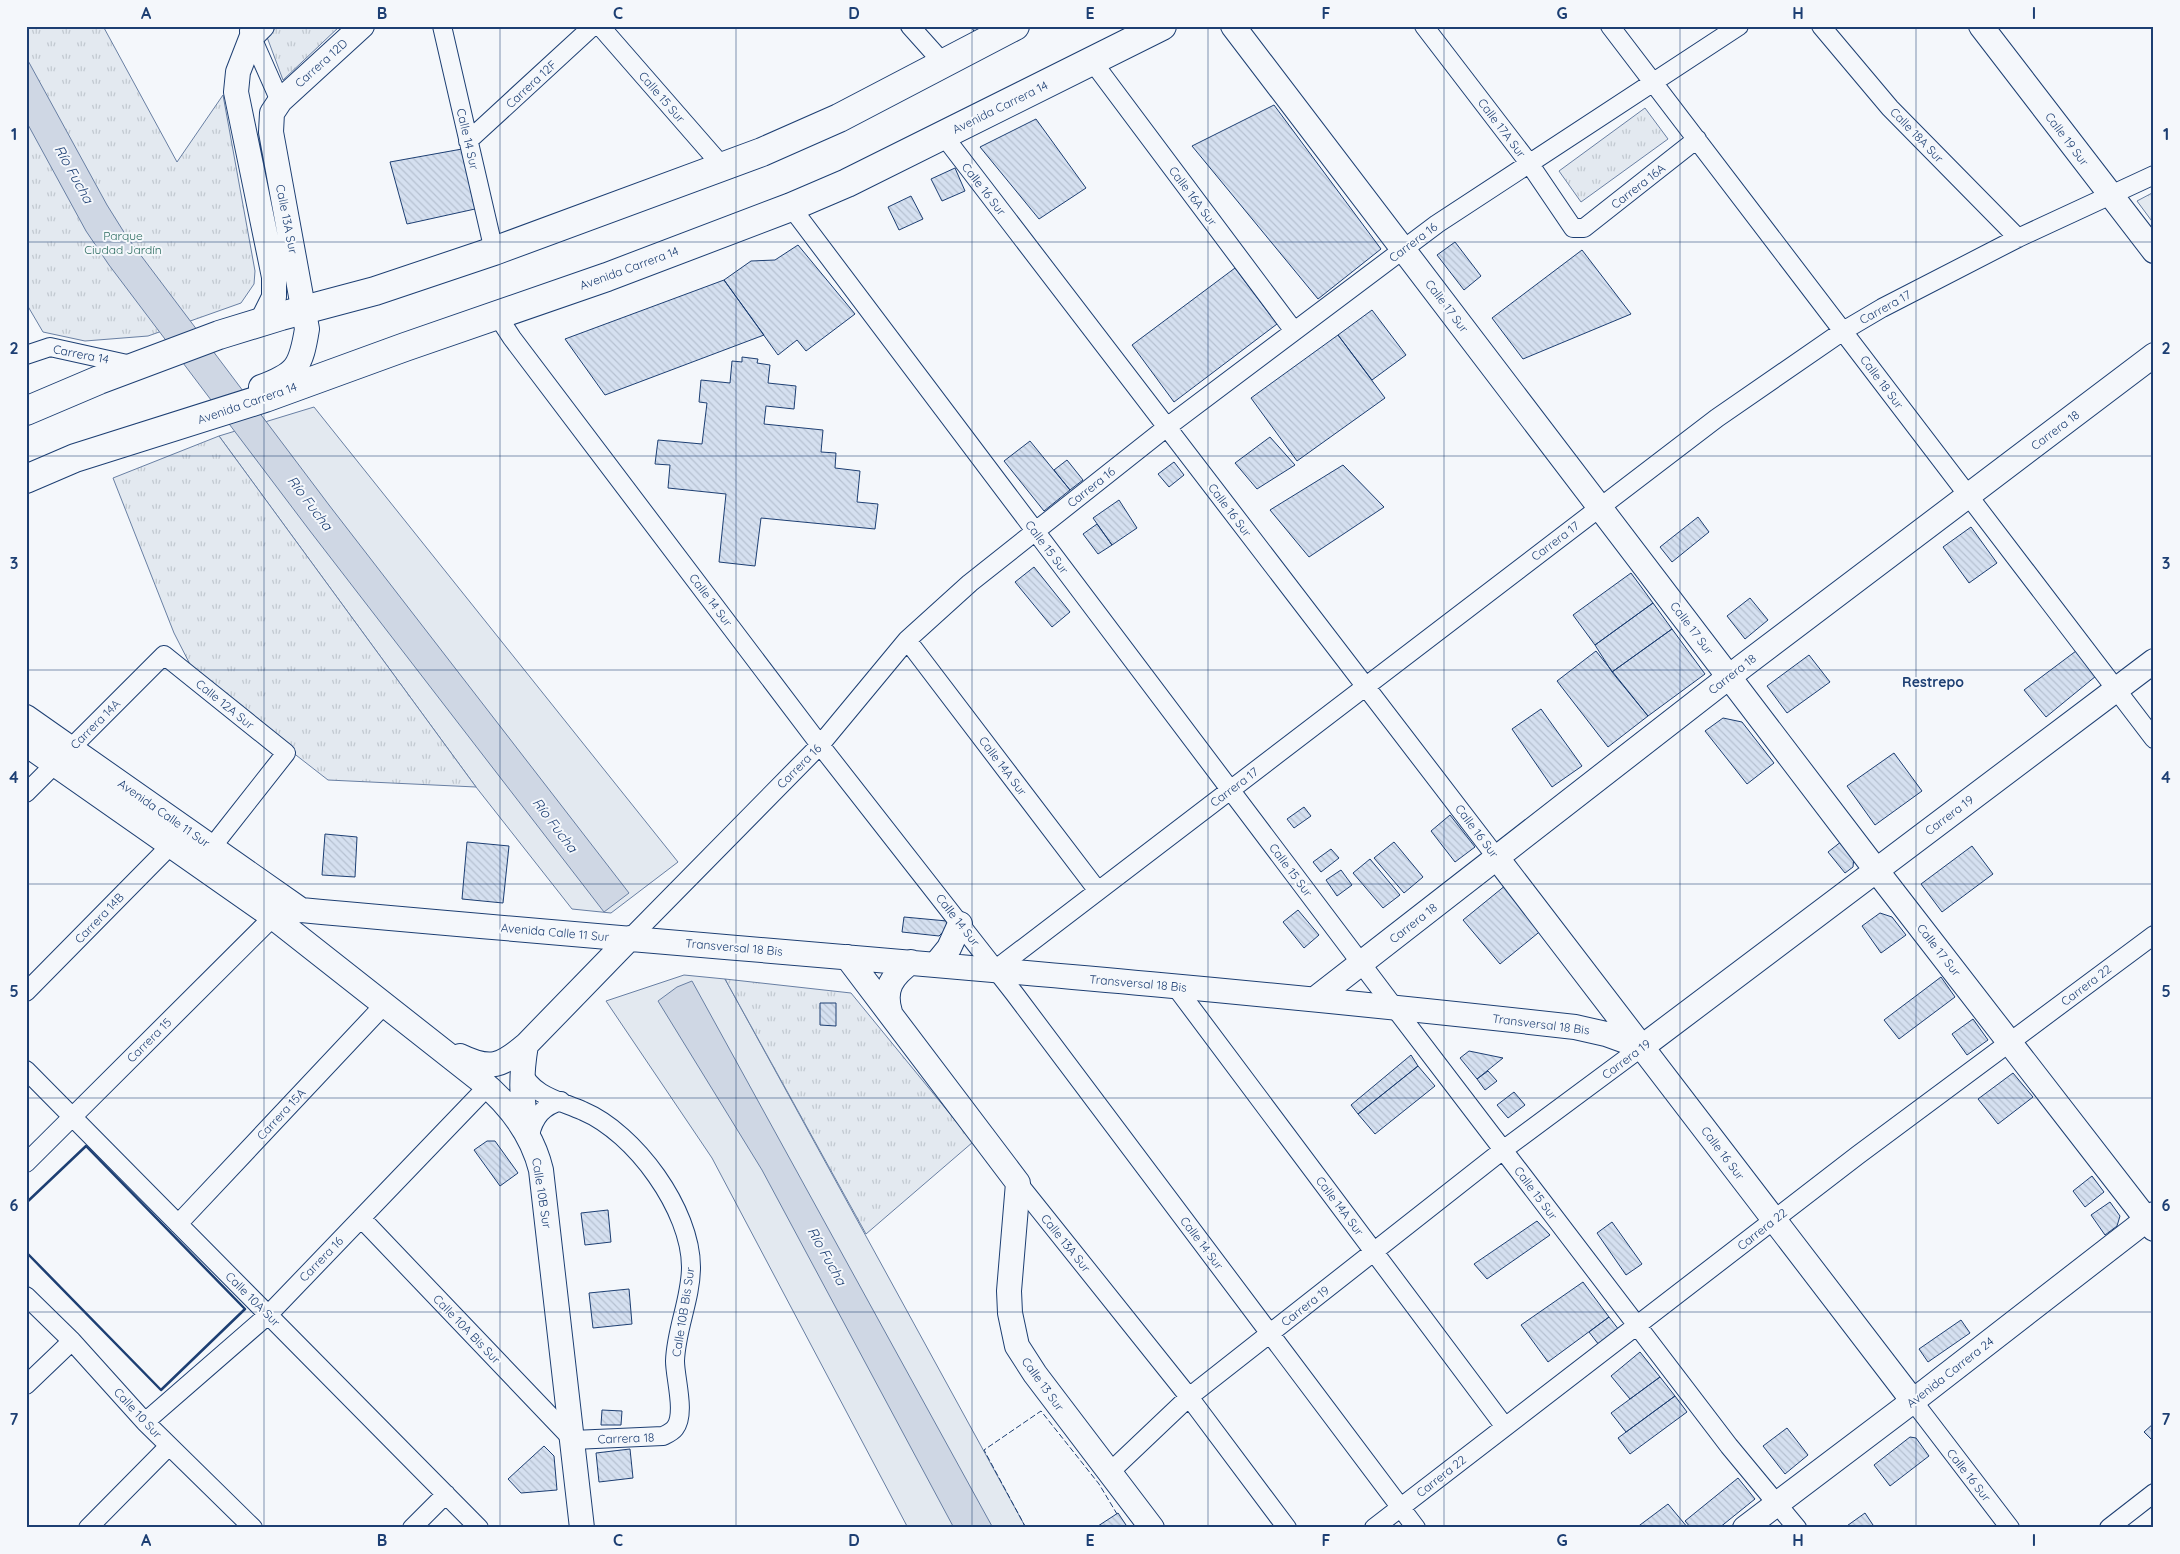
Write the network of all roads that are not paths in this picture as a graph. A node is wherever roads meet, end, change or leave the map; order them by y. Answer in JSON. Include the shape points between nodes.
{"nodes":[{"id":1,"x":362,"y":26,"type":"edge"},
{"id":2,"x":442,"y":26,"type":"edge"},
{"id":3,"x":593,"y":26,"type":"edge"},
{"id":4,"x":600,"y":26,"type":"edge"},
{"id":5,"x":910,"y":26,"type":"edge"},
{"id":6,"x":1015,"y":26,"type":"edge"},
{"id":7,"x":1162,"y":26,"type":"edge"},
{"id":8,"x":1233,"y":26,"type":"edge"},
{"id":9,"x":1424,"y":26,"type":"edge"},
{"id":10,"x":1610,"y":26,"type":"edge"},
{"id":11,"x":1739,"y":26,"type":"edge"},
{"id":12,"x":1821,"y":26,"type":"edge"},
{"id":13,"x":1981,"y":26,"type":"edge"},
{"id":14,"x":254,"y":30,"type":"edge"},
{"id":15,"x":1092,"y":61,"type":"junction"},
{"id":16,"x":944,"y":64,"type":"junction"},
{"id":17,"x":1653,"y":82,"type":"junction"},
{"id":18,"x":280,"y":100,"type":"junction"},
{"id":19,"x":943,"y":135,"type":"junction"},
{"id":20,"x":1697,"y":139,"type":"junction"},
{"id":21,"x":468,"y":141,"type":"junction"},
{"id":22,"x":1528,"y":163,"type":"junction"},
{"id":23,"x":723,"y":167,"type":"junction"},
{"id":24,"x":2154,"y":175,"type":"edge"},
{"id":25,"x":2111,"y":195,"type":"junction"},
{"id":26,"x":791,"y":207,"type":"junction"},
{"id":27,"x":1578,"y":229,"type":"joint"},
{"id":28,"x":2018,"y":238,"type":"junction"},
{"id":29,"x":1403,"y":249,"type":"junction"},
{"id":30,"x":494,"y":251,"type":"junction"},
{"id":31,"x":2154,"y":251,"type":"edge"},
{"id":32,"x":305,"y":309,"type":"junction"},
{"id":33,"x":497,"y":315,"type":"junction"},
{"id":34,"x":262,"y":321,"type":"junction"},
{"id":35,"x":1843,"y":330,"type":"junction"},
{"id":36,"x":1294,"y":331,"type":"junction"},
{"id":37,"x":26,"y":355,"type":"edge"},
{"id":38,"x":2154,"y":356,"type":"edge"},
{"id":39,"x":148,"y":361,"type":"junction"},
{"id":40,"x":263,"y":393,"type":"junction"},
{"id":41,"x":26,"y":411,"type":"edge"},
{"id":42,"x":1167,"y":427,"type":"junction"},
{"id":43,"x":26,"y":479,"type":"edge"},
{"id":44,"x":1969,"y":495,"type":"junction"},
{"id":45,"x":1600,"y":507,"type":"junction"},
{"id":46,"x":1034,"y":530,"type":"junction"},
{"id":47,"x":907,"y":640,"type":"junction"},
{"id":48,"x":164,"y":655,"type":"joint"},
{"id":49,"x":2154,"y":661,"type":"edge"},
{"id":50,"x":1729,"y":677,"type":"junction"},
{"id":51,"x":1366,"y":686,"type":"junction"},
{"id":52,"x":2116,"y":689,"type":"junction"},
{"id":53,"x":26,"y":717,"type":"edge"},
{"id":54,"x":2154,"y":739,"type":"edge"},
{"id":55,"x":26,"y":744,"type":"edge"},
{"id":56,"x":820,"y":744,"type":"junction"},
{"id":57,"x":64,"y":755,"type":"junction"},
{"id":58,"x":1230,"y":790,"type":"junction"},
{"id":59,"x":26,"y":793,"type":"edge"},
{"id":60,"x":171,"y":845,"type":"junction"},
{"id":61,"x":212,"y":847,"type":"junction"},
{"id":62,"x":1497,"y":858,"type":"junction"},
{"id":63,"x":1876,"y":870,"type":"junction"},
{"id":64,"x":1098,"y":891,"type":"junction"},
{"id":65,"x":300,"y":910,"type":"junction"},
{"id":66,"x":273,"y":917,"type":"junction"},
{"id":67,"x":960,"y":924,"type":"junction"},
{"id":68,"x":2154,"y":935,"type":"edge"},
{"id":69,"x":630,"y":938,"type":"junction"},
{"id":70,"x":847,"y":957,"type":"junction"},
{"id":71,"x":910,"y":962,"type":"junction"},
{"id":72,"x":1361,"y":963,"type":"junction"},
{"id":73,"x":936,"y":964,"type":"junction"},
{"id":74,"x":996,"y":969,"type":"junction"},
{"id":75,"x":1175,"y":986,"type":"junction"},
{"id":76,"x":26,"y":992,"type":"edge"},
{"id":77,"x":1315,"y":999,"type":"junction"},
{"id":78,"x":384,"y":1005,"type":"junction"},
{"id":79,"x":1394,"y":1007,"type":"junction"},
{"id":80,"x":890,"y":1012,"type":"junction"},
{"id":81,"x":2010,"y":1042,"type":"junction"},
{"id":82,"x":434,"y":1044,"type":"junction"},
{"id":83,"x":526,"y":1045,"type":"junction"},
{"id":84,"x":1642,"y":1047,"type":"junction"},
{"id":85,"x":26,"y":1070,"type":"edge"},
{"id":86,"x":522,"y":1071,"type":"junction"},
{"id":87,"x":488,"y":1086,"type":"junction"},
{"id":88,"x":562,"y":1101,"type":"junction"},
{"id":89,"x":72,"y":1116,"type":"junction"},
{"id":90,"x":531,"y":1140,"type":"junction"},
{"id":91,"x":1503,"y":1150,"type":"junction"},
{"id":92,"x":26,"y":1163,"type":"edge"},
{"id":93,"x":1018,"y":1183,"type":"junction"},
{"id":94,"x":361,"y":1218,"type":"junction"},
{"id":95,"x":1774,"y":1219,"type":"junction"},
{"id":96,"x":2152,"y":1221,"type":"edge"},
{"id":97,"x":178,"y":1224,"type":"junction"},
{"id":98,"x":1374,"y":1252,"type":"junction"},
{"id":99,"x":26,"y":1296,"type":"edge"},
{"id":100,"x":268,"y":1315,"type":"junction"},
{"id":101,"x":1637,"y":1325,"type":"junction"},
{"id":102,"x":1270,"y":1333,"type":"junction"},
{"id":103,"x":72,"y":1341,"type":"junction"},
{"id":104,"x":26,"y":1385,"type":"edge"},
{"id":105,"x":1189,"y":1397,"type":"junction"},
{"id":106,"x":1913,"y":1401,"type":"junction"},
{"id":107,"x":145,"y":1422,"type":"junction"},
{"id":108,"x":1505,"y":1427,"type":"junction"},
{"id":109,"x":676,"y":1428,"type":"joint"},
{"id":110,"x":573,"y":1440,"type":"junction"},
{"id":111,"x":169,"y":1446,"type":"junction"},
{"id":112,"x":1110,"y":1472,"type":"junction"},
{"id":113,"x":2154,"y":1493,"type":"edge"},
{"id":114,"x":446,"y":1494,"type":"junction"},
{"id":115,"x":1778,"y":1504,"type":"junction"},
{"id":116,"x":1400,"y":1507,"type":"junction"},
{"id":117,"x":88,"y":1528,"type":"edge"},
{"id":118,"x":253,"y":1528,"type":"edge"},
{"id":119,"x":412,"y":1528,"type":"edge"},
{"id":120,"x":480,"y":1528,"type":"edge"},
{"id":121,"x":582,"y":1528,"type":"edge"},
{"id":122,"x":1152,"y":1528,"type":"edge"},
{"id":123,"x":1287,"y":1528,"type":"edge"},
{"id":124,"x":1374,"y":1528,"type":"edge"},
{"id":125,"x":1416,"y":1528,"type":"edge"},
{"id":126,"x":1745,"y":1528,"type":"edge"},
{"id":127,"x":1797,"y":1528,"type":"edge"},
{"id":128,"x":2010,"y":1528,"type":"edge"},
{"id":129,"x":2109,"y":1528,"type":"edge"}],
"edges":[{"from":1,"to":18,"type":"main road","name":"Carrera 12D"},
{"from":2,"to":21,"type":"street","name":"Calle 14 Sur"},
{"from":3,"to":21,"type":"street","name":"Carrera 12F"},
{"from":4,"to":23,"type":"street","name":"Calle 15 Sur"},
{"from":5,"to":16,"type":"street"},
{"from":6,"to":16,"type":"main road"},
{"from":7,"to":15,"type":"main road","name":"Avenida Carrera 14"},
{"from":8,"to":29,"type":"main road","name":"Calle 17 Sur"},
{"from":9,"to":22,"type":"street","name":"Calle 17A Sur"},
{"from":10,"to":17,"type":"street","name":"Calle 18 Sur"},
{"from":11,"to":17,"type":"street","name":"Carrera 16"},
{"from":12,"to":28,"type":"street","name":"Calle 18A Sur","via":[[1890,108]]},
{"from":13,"to":25,"type":"main road","name":"Calle 19 Sur"},
{"from":14,"to":18,"type":"street","name":"Calle 13A Sur"},
{"from":14,"to":34,"type":"main road","name":"Calle 13A Sur","via":[[238,72],[236,92],[274,277],[274,297]]},
{"from":15,"to":19,"type":"main road","name":"Avenida Carrera 14"},
{"from":15,"to":36,"type":"street","name":"Calle 16A Sur"},
{"from":16,"to":23,"type":"main road","via":[[832,122]]},
{"from":17,"to":20,"type":"street","name":"Calle 18 Sur"},
{"from":17,"to":22,"type":"street","name":"Carrera 16"},
{"from":18,"to":32,"type":"main road","name":"Calle 13A Sur","via":[[272,113],[271,132]]},
{"from":19,"to":26,"type":"main road","name":"Avenida Carrera 14"},
{"from":19,"to":42,"type":"street","name":"Calle 16 Sur"},
{"from":20,"to":27,"type":"street","name":"Carrera 16A","via":[[1584,228]]},
{"from":20,"to":35,"type":"street","name":"Calle 18 Sur"},
{"from":21,"to":30,"type":"street","name":"Calle 14 Sur"},
{"from":22,"to":27,"type":"street","name":"Calle 17A Sur","via":[[1573,228]]},
{"from":22,"to":29,"type":"street","name":"Carrera 16"},
{"from":23,"to":30,"type":"main road"},
{"from":24,"to":25,"type":"street","name":"Carrera 17"},
{"from":25,"to":28,"type":"street","name":"Carrera 17"},
{"from":25,"to":31,"type":"main road","name":"Calle 19 Sur"},
{"from":26,"to":33,"type":"main road","name":"Avenida Carrera 14","via":[[616,274]]},
{"from":26,"to":46,"type":"street","name":"Calle 15 Sur"},
{"from":28,"to":35,"type":"street","name":"Carrera 17"},
{"from":29,"to":36,"type":"street","name":"Carrera 16"},
{"from":29,"to":45,"type":"main road","name":"Calle 17 Sur"},
{"from":30,"to":32,"type":"main road","via":[[375,291]]},
{"from":32,"to":34,"type":"main road"},
{"from":32,"to":40,"type":"main road","name":"Calle 13A Sur","via":[[307,329],[298,364],[289,375]]},
{"from":33,"to":40,"type":"main road","name":"Avenida Carrera 14"},
{"from":33,"to":56,"type":"street","name":"Calle 14 Sur"},
{"from":34,"to":39,"type":"main road"},
{"from":35,"to":44,"type":"street","name":"Calle 18 Sur"},
{"from":35,"to":45,"type":"street","name":"Carrera 17","via":[[1716,418]]},
{"from":36,"to":42,"type":"street","name":"Carrera 16"},
{"from":37,"to":39,"type":"street","name":"Carrera 14","via":[[50,347]]},
{"from":38,"to":44,"type":"main road","name":"Carrera 18"},
{"from":39,"to":41,"type":"main road"},
{"from":40,"to":43,"type":"main road","name":"Avenida Carrera 14","via":[[75,458]]},
{"from":42,"to":46,"type":"street","name":"Carrera 16"},
{"from":42,"to":51,"type":"street","name":"Calle 16 Sur"},
{"from":44,"to":50,"type":"main road","name":"Carrera 18"},
{"from":44,"to":52,"type":"street","name":"Calle 18 Sur"},
{"from":45,"to":50,"type":"main road","name":"Calle 17 Sur"},
{"from":45,"to":51,"type":"street","name":"Carrera 17"},
{"from":46,"to":47,"type":"street","name":"Carrera 16"},
{"from":46,"to":58,"type":"street","name":"Calle 15 Sur"},
{"from":47,"to":56,"type":"street","name":"Carrera 16"},
{"from":47,"to":64,"type":"street","name":"Calle 14A Sur"},
{"from":48,"to":57,"type":"street","name":"Carrera 14A"},
{"from":48,"to":61,"type":"street","name":"Calle 12A Sur","via":[[286,753]]},
{"from":49,"to":52,"type":"main road","name":"Carrera 19"},
{"from":50,"to":62,"type":"main road","name":"Carrera 18"},
{"from":50,"to":63,"type":"main road","name":"Calle 17 Sur"},
{"from":51,"to":58,"type":"street","name":"Carrera 17"},
{"from":51,"to":62,"type":"street","name":"Calle 16 Sur"},
{"from":52,"to":54,"type":"street","name":"Calle 18 Sur"},
{"from":52,"to":63,"type":"main road","name":"Carrera 19"},
{"from":53,"to":57,"type":"main road","name":"Avenida Calle 11 Sur"},
{"from":55,"to":57,"type":"main road","name":"Avenida Calle 11 Sur"},
{"from":56,"to":67,"type":"street","name":"Calle 14 Sur"},
{"from":56,"to":69,"type":"street","name":"Carrera 16"},
{"from":57,"to":59,"type":"street","name":"Carrera 14A"},
{"from":57,"to":60,"type":"main road","name":"Avenida Calle 11 Sur"},
{"from":57,"to":61,"type":"main road","name":"Avenida Calle 11 Sur"},
{"from":58,"to":64,"type":"street","name":"Carrera 17"},
{"from":58,"to":72,"type":"street","name":"Calle 15 Sur"},
{"from":60,"to":66,"type":"main road","name":"Avenida Calle 11 Sur"},
{"from":60,"to":76,"type":"street","name":"Carrera 14B"},
{"from":61,"to":65,"type":"main road","name":"Avenida Calle 11 Sur"},
{"from":62,"to":72,"type":"main road","name":"Carrera 18"},
{"from":62,"to":84,"type":"main road","name":"Calle 16 Sur"},
{"from":63,"to":81,"type":"main road","name":"Calle 17 Sur"},
{"from":63,"to":84,"type":"main road","name":"Carrera 19"},
{"from":64,"to":74,"type":"street","name":"Carrera 17"},
{"from":65,"to":66,"type":"main road","name":"Avenida Calle 11 Sur","via":[[289,910]]},
{"from":65,"to":69,"type":"main road","name":"Avenida Calle 11 Sur"},
{"from":66,"to":78,"type":"main road","name":"Calle 10B Sur"},
{"from":66,"to":89,"type":"street","name":"Carrera 15"},
{"from":67,"to":73,"type":"main road","via":[[952,944]]},
{"from":67,"to":74,"type":"street","name":"Calle 14 Sur"},
{"from":68,"to":81,"type":"street","name":"Carrera 22"},
{"from":69,"to":70,"type":"main road","name":"Transversal 18 Bis"},
{"from":69,"to":83,"type":"main road","name":"Carrera 16"},
{"from":70,"to":71,"type":"main road","name":"Transversal 18 Bis"},
{"from":70,"to":80,"type":"main road","name":"Calle 13A Sur"},
{"from":71,"to":73,"type":"main road","name":"Transversal 18 Bis"},
{"from":71,"to":80,"type":"main road","via":[[890,982],[887,995]]},
{"from":72,"to":77,"type":"main road","name":"Carrera 18"},
{"from":72,"to":79,"type":"street","name":"Calle 15 Sur"},
{"from":73,"to":74,"type":"main road","name":"Transversal 18 Bis"},
{"from":74,"to":75,"type":"main road","name":"Transversal 18 Bis"},
{"from":74,"to":102,"type":"street","name":"Calle 14 Sur"},
{"from":75,"to":77,"type":"main road","name":"Transversal 18 Bis"},
{"from":75,"to":98,"type":"street","name":"Calle 14A Sur"},
{"from":77,"to":79,"type":"main road","name":"Transversal 18 Bis"},
{"from":78,"to":82,"type":"main road","name":"Calle 10B Sur"},
{"from":78,"to":97,"type":"street","name":"Carrera 15A"},
{"from":79,"to":84,"type":"main road","name":"Transversal 18 Bis","via":[[1575,1027]]},
{"from":79,"to":91,"type":"street","name":"Calle 15 Sur"},
{"from":80,"to":93,"type":"main road","name":"Calle 13A Sur"},
{"from":81,"to":95,"type":"street","name":"Carrera 22"},
{"from":81,"to":96,"type":"main road","name":"Calle 17 Sur"},
{"from":82,"to":83,"type":"main road","name":"Carrera 16","via":[[466,1060],[487,1066],[502,1064]]},
{"from":82,"to":87,"type":"main road","name":"Calle 10B Sur"},
{"from":83,"to":86,"type":"main road"},
{"from":84,"to":91,"type":"street","name":"Carrera 19"},
{"from":84,"to":95,"type":"main road","name":"Calle 16 Sur"},
{"from":85,"to":89,"type":"street","name":"Calle 10A Sur"},
{"from":86,"to":88,"type":"street","name":"Calle 10B Bis Sur","via":[[535,1089]]},
{"from":86,"to":90,"type":"main road","via":[[522,1098]]},
{"from":87,"to":90,"type":"main road","name":"Calle 10B Sur","via":[[511,1109]]},
{"from":87,"to":94,"type":"street","name":"Carrera 16"},
{"from":88,"to":90,"type":"street","via":[[540,1112],[532,1125]]},
{"from":88,"to":109,"type":"street","name":"Calle 10B Bis Sur","via":[[614,1128],[643,1156],[660,1179],[685,1232],[691,1266],[676,1357],[680,1405]]},
{"from":89,"to":92,"type":"street","name":"Carrera 15"},
{"from":89,"to":97,"type":"street","name":"Calle 10A Sur"},
{"from":90,"to":110,"type":"main road","name":"Calle 10B Sur","via":[[542,1178]]},
{"from":91,"to":98,"type":"street","name":"Carrera 19"},
{"from":91,"to":101,"type":"street","name":"Calle 15 Sur"},
{"from":93,"to":105,"type":"street","name":"Calle 13A Sur"},
{"from":93,"to":112,"type":"main road","name":"Calle 13 Sur","via":[[1009,1292],[1017,1346]]},
{"from":94,"to":100,"type":"street","name":"Carrera 16"},
{"from":94,"to":110,"type":"street","name":"Calle 10A Bis Sur"},
{"from":95,"to":101,"type":"street","name":"Carrera 22"},
{"from":95,"to":106,"type":"main road","name":"Calle 16 Sur"},
{"from":96,"to":106,"type":"main road","name":"Avenida Carrera 24"},
{"from":97,"to":100,"type":"street","name":"Calle 10A Sur"},
{"from":98,"to":102,"type":"street","name":"Carrera 19"},
{"from":98,"to":108,"type":"street","name":"Calle 14A Sur"},
{"from":99,"to":103,"type":"street","name":"Calle 10 Sur"},
{"from":100,"to":107,"type":"street","name":"Carrera 16"},
{"from":100,"to":114,"type":"street","name":"Calle 10A Sur"},
{"from":101,"to":108,"type":"street","name":"Carrera 22"},
{"from":101,"to":115,"type":"street","name":"Calle 15 Sur","via":[[1729,1446]]},
{"from":102,"to":105,"type":"street","name":"Carrera 19"},
{"from":102,"to":116,"type":"street","name":"Calle 14 Sur"},
{"from":103,"to":104,"type":"street"},
{"from":103,"to":107,"type":"street","name":"Calle 10 Sur"},
{"from":105,"to":112,"type":"street","name":"Carrera 19"},
{"from":105,"to":123,"type":"street","name":"Calle 13A Sur"},
{"from":106,"to":115,"type":"main road","name":"Avenida Carrera 24"},
{"from":106,"to":128,"type":"street","name":"Calle 16 Sur"},
{"from":107,"to":111,"type":"street","name":"Calle 10 Sur"},
{"from":108,"to":116,"type":"street","name":"Carrera 22"},
{"from":109,"to":110,"type":"street","name":"Carrera 18","via":[[663,1436]]},
{"from":110,"to":121,"type":"main road","name":"Calle 10B Sur"},
{"from":111,"to":117,"type":"street"},
{"from":111,"to":118,"type":"street","name":"Calle 10 Sur"},
{"from":112,"to":122,"type":"main road","name":"Calle 13 Sur"},
{"from":113,"to":129,"type":"street"},
{"from":114,"to":119,"type":"street"},
{"from":114,"to":120,"type":"street","name":"Calle 10A Sur"},
{"from":115,"to":126,"type":"main road","name":"Avenida Carrera 24"},
{"from":115,"to":127,"type":"street","name":"Calle 15 Sur"},
{"from":116,"to":124,"type":"street","name":"Carrera 22"},
{"from":116,"to":125,"type":"street","name":"Calle 14 Sur"}]}
